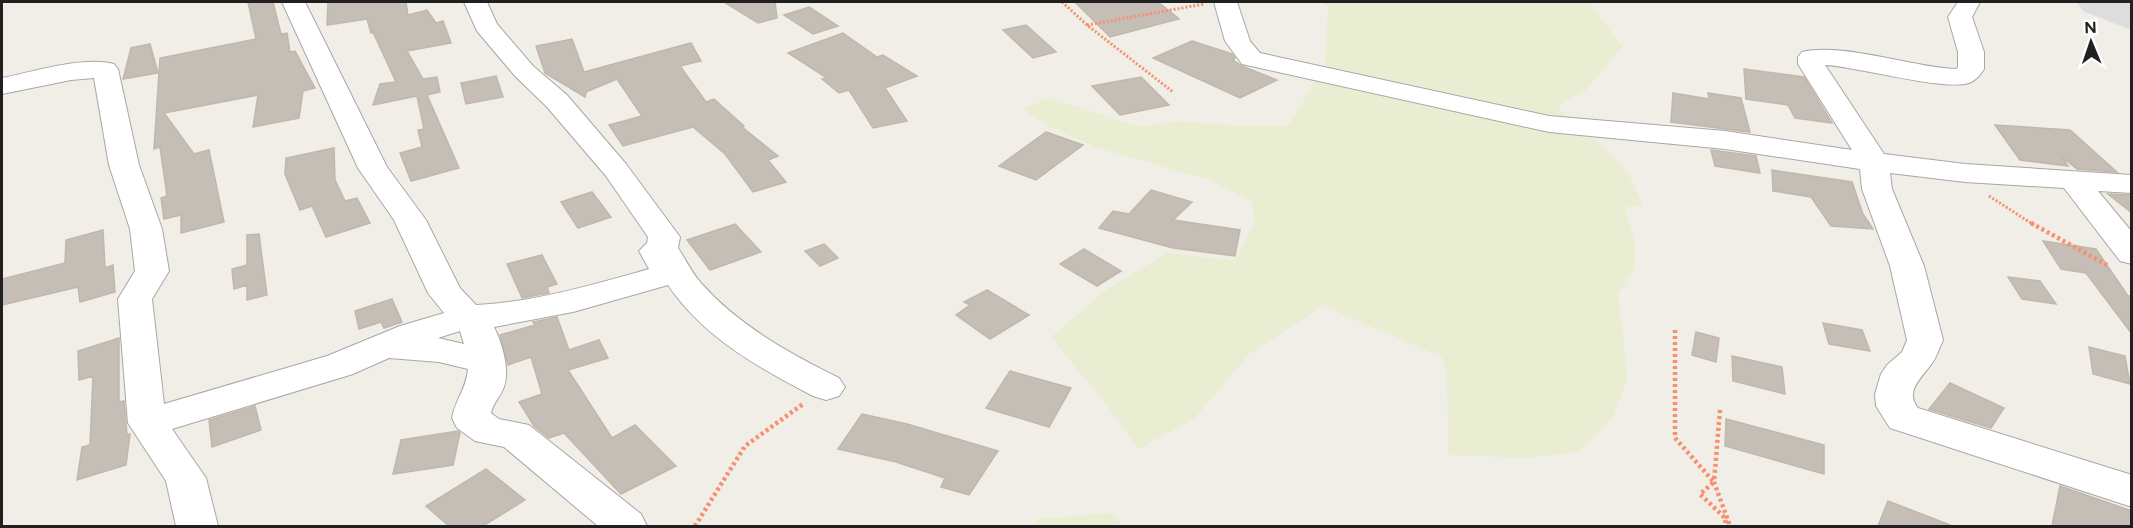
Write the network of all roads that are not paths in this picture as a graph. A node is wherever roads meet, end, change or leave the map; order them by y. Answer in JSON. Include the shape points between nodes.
{"nodes":[{"id":1,"x":294,"y":2,"type":"edge"},
{"id":2,"x":476,"y":2,"type":"edge"},
{"id":3,"x":1970,"y":2,"type":"edge"},
{"id":4,"x":1215,"y":3,"type":"edge"},
{"id":5,"x":2,"y":86,"type":"edge"},
{"id":6,"x":1874,"y":162,"type":"junction"},
{"id":7,"x":2074,"y":181,"type":"junction"},
{"id":8,"x":2132,"y":184,"type":"edge"},
{"id":9,"x":662,"y":248,"type":"junction"},
{"id":10,"x":2122,"y":261,"type":"edge"},
{"id":11,"x":467,"y":317,"type":"junction"},
{"id":12,"x":379,"y":348,"type":"junction"},
{"id":13,"x":487,"y":361,"type":"junction"},
{"id":14,"x":826,"y":387,"type":"road end"},
{"id":15,"x":147,"y":423,"type":"junction"},
{"id":16,"x":2132,"y":491,"type":"edge"},
{"id":17,"x":197,"y":526,"type":"edge"},
{"id":18,"x":626,"y":526,"type":"edge"}],
"edges":[{"from":1,"to":11,"type":"street","via":[[373,168],[410,220],[444,293]]},
{"from":2,"to":9,"type":"street","via":[[486,26],[616,171],[664,237]]},
{"from":3,"to":6,"type":"street","via":[[1960,17],[1971,52],[1971,69],[1962,77],[1811,57],[1811,64]]},
{"from":4,"to":6,"type":"street","via":[[1243,53],[1262,62],[1549,124],[1725,140]]},
{"from":5,"to":15,"type":"street","via":[[105,69],[124,165],[146,229],[152,271],[135,299]]},
{"from":6,"to":7,"type":"street"},
{"from":6,"to":16,"type":"street","via":[[1877,189],[1906,266],[1924,340],[1917,358],[1900,374],[1894,394],[1898,413]]},
{"from":7,"to":8,"type":"street"},
{"from":7,"to":10,"type":"street"},
{"from":9,"to":11,"type":"street","via":[[655,252],[669,274],[573,301],[506,315]]},
{"from":9,"to":14,"type":"street","via":[[688,288],[729,330],[773,360]]},
{"from":11,"to":12,"type":"street"},
{"from":11,"to":13,"type":"street","via":[[478,329]]},
{"from":12,"to":13,"type":"street","via":[[431,349]]},
{"from":12,"to":15,"type":"street"},
{"from":13,"to":18,"type":"street","via":[[485,387],[474,404],[471,418],[489,431],[514,435]]},
{"from":15,"to":17,"type":"street","via":[[186,478]]}]}
